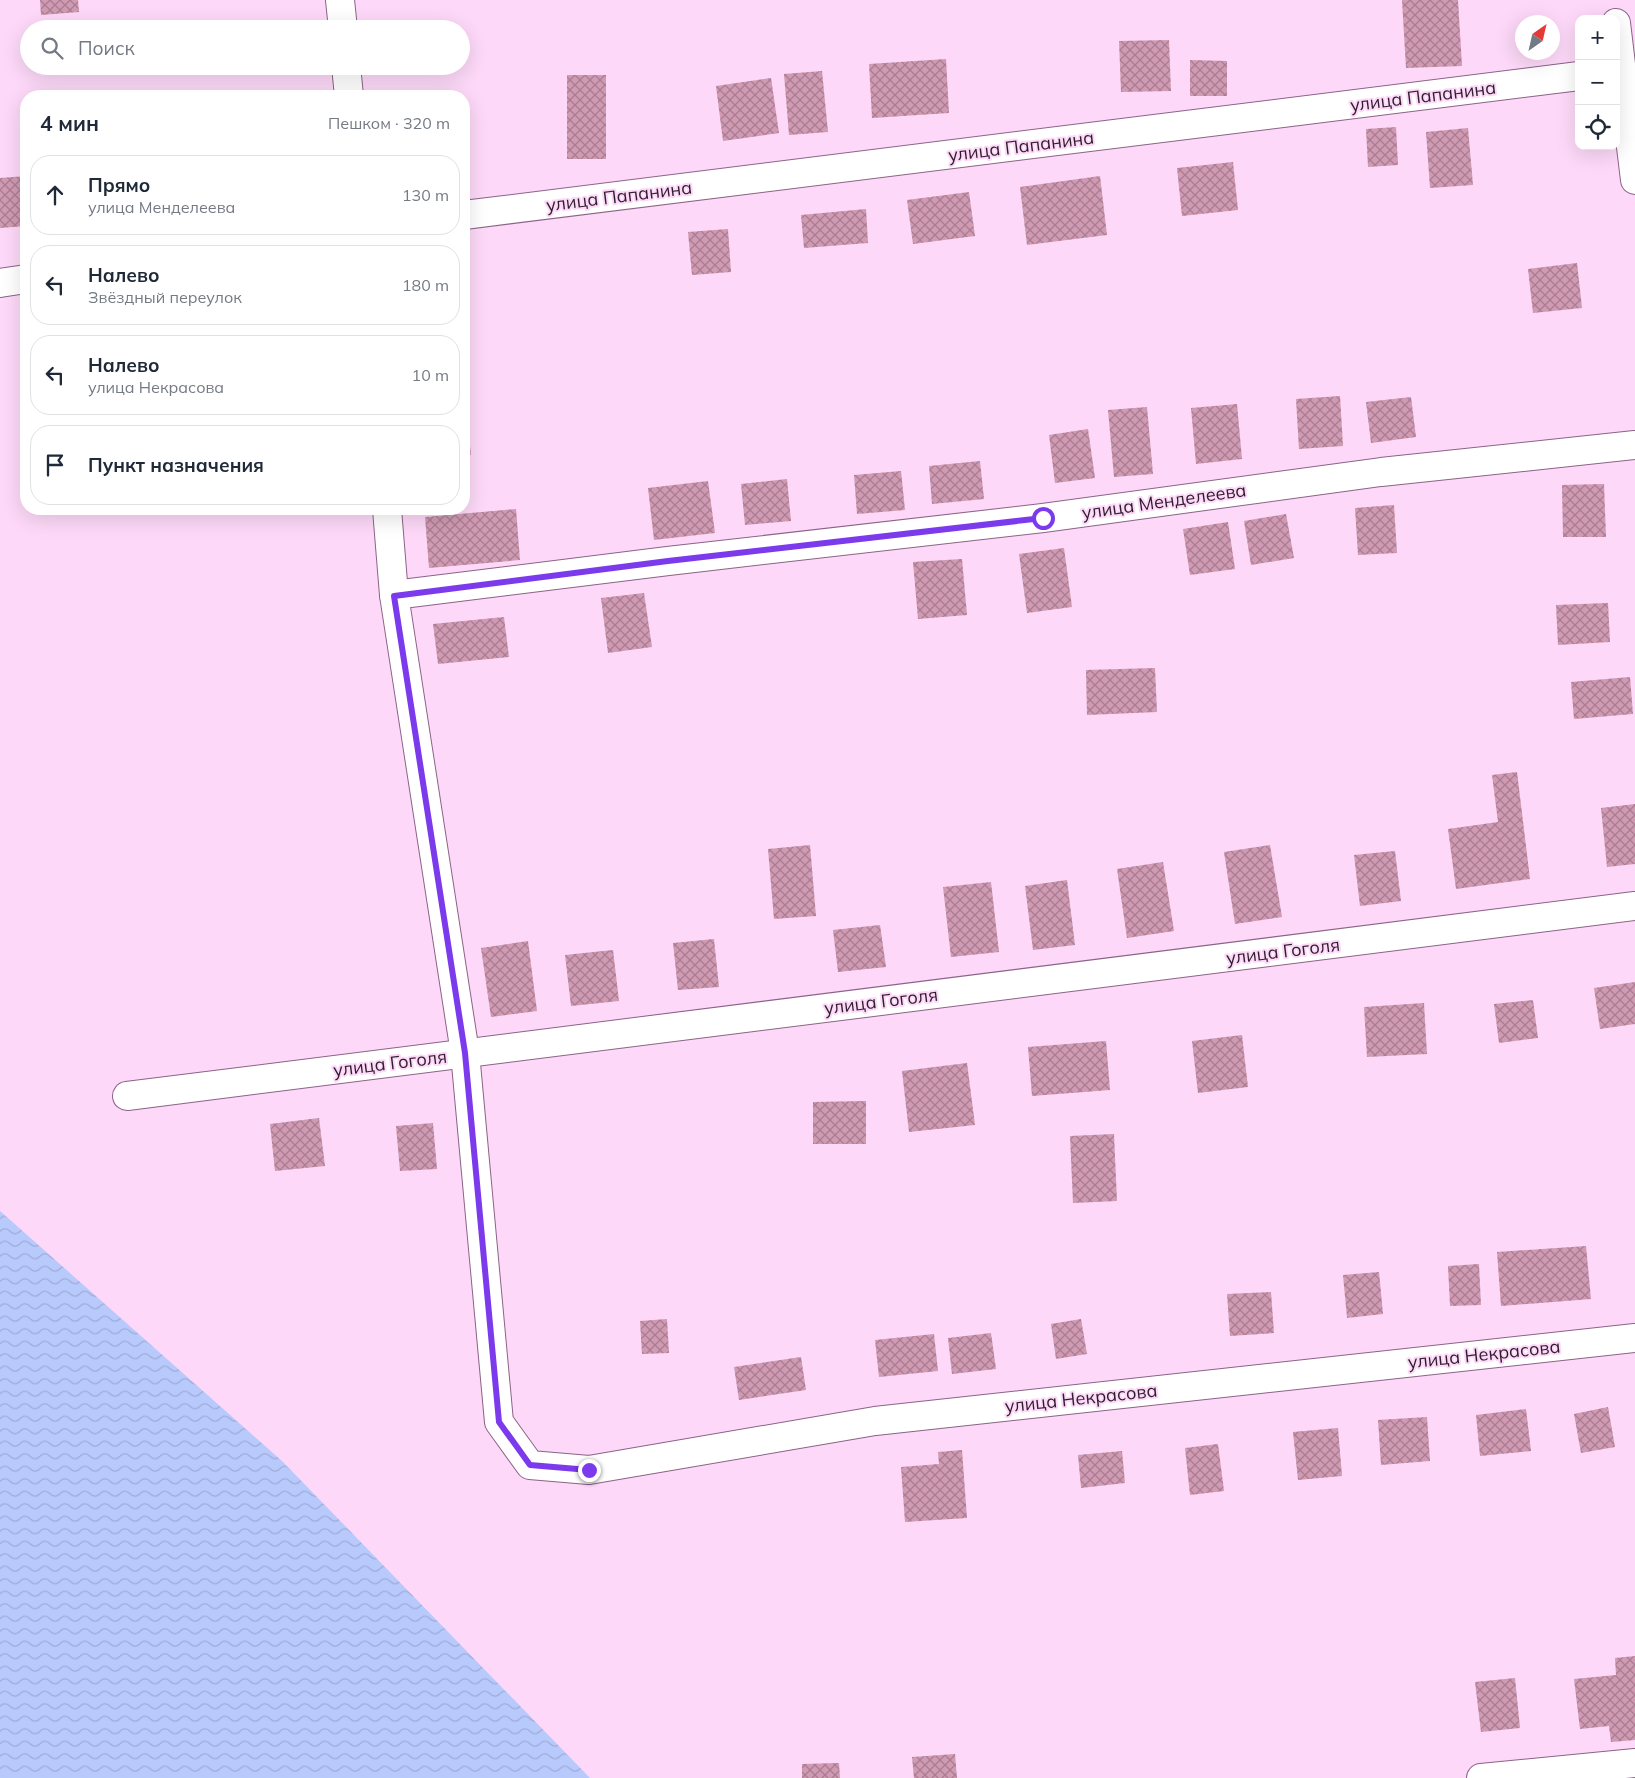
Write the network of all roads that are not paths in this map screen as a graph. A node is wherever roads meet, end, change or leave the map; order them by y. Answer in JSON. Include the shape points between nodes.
{"nodes":[{"id":1,"x":340,"y":0,"type":"edge"},
{"id":2,"x":1614,"y":0,"type":"edge"},
{"id":3,"x":1616,"y":15,"type":"edge"},
{"id":4,"x":342,"y":20,"type":"edge"},
{"id":5,"x":1620,"y":47,"type":"edge"},
{"id":6,"x":1624,"y":71,"type":"edge"},
{"id":7,"x":347,"y":75,"type":"edge"},
{"id":8,"x":1575,"y":77,"type":"edge"},
{"id":9,"x":348,"y":90,"type":"edge"},
{"id":10,"x":1635,"y":180,"type":"edge"},
{"id":11,"x":470,"y":215,"type":"edge"},
{"id":12,"x":20,"y":280,"type":"edge"},
{"id":13,"x":0,"y":282,"type":"edge"},
{"id":14,"x":1635,"y":445,"type":"edge"},
{"id":15,"x":387,"y":515,"type":"edge"},
{"id":16,"x":394,"y":596,"type":"junction"},
{"id":17,"x":1635,"y":906,"type":"edge"},
{"id":18,"x":465,"y":1053,"type":"junction"},
{"id":19,"x":128,"y":1096,"type":"dead end"},
{"id":20,"x":1635,"y":1338,"type":"edge"},
{"id":21,"x":1635,"y":1763,"type":"edge"},
{"id":22,"x":1481,"y":1778,"type":"edge"}],
"edges":[{"from":1,"to":4,"type":"street"},
{"from":2,"to":3,"type":"street"},
{"from":5,"to":6,"type":"street"},
{"from":6,"to":10,"type":"street"},
{"from":7,"to":9,"type":"street"},
{"from":8,"to":11,"type":"street","name":"улица Папанина"},
{"from":12,"to":13,"type":"street"},
{"from":14,"to":16,"type":"street","name":"улица Менделеева","via":[[1381,472],[1043,518]]},
{"from":15,"to":16,"type":"street"},
{"from":16,"to":18,"type":"street"},
{"from":17,"to":18,"type":"street","name":"улица Гоголя"},
{"from":18,"to":19,"type":"street","name":"улица Гоголя"},
{"from":18,"to":20,"type":"street","name":"улица Некрасова","via":[[499,1422],[530,1465],[589,1470],[874,1421]]},
{"from":21,"to":22,"type":"street"}]}
